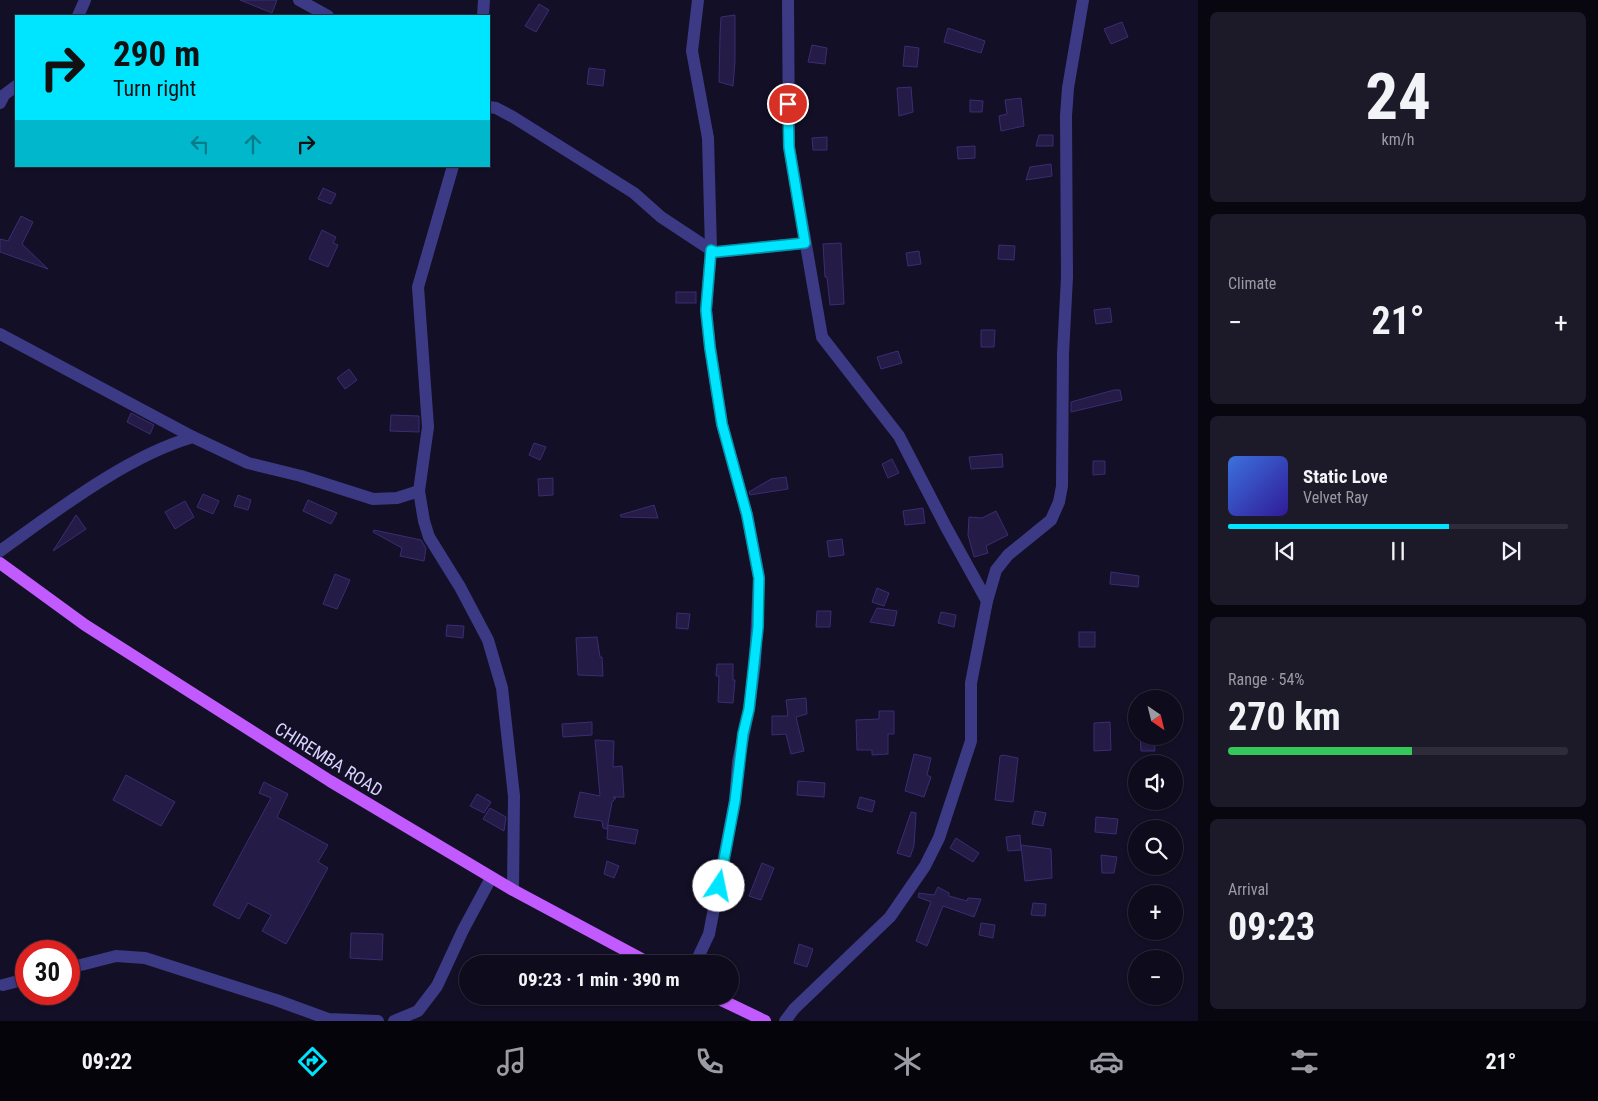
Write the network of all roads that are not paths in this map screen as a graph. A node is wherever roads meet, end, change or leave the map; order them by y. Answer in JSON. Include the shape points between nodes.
{"nodes":[{"id":1,"x":85,"y":0,"type":"edge"},
{"id":2,"x":299,"y":0,"type":"edge"},
{"id":3,"x":484,"y":0,"type":"edge"},
{"id":4,"x":698,"y":0,"type":"edge"},
{"id":5,"x":788,"y":0,"type":"edge"},
{"id":6,"x":1083,"y":0,"type":"edge"},
{"id":7,"x":78,"y":15,"type":"edge"},
{"id":8,"x":326,"y":15,"type":"edge"},
{"id":9,"x":483,"y":15,"type":"edge"},
{"id":10,"x":15,"y":87,"type":"edge"},
{"id":11,"x":0,"y":102,"type":"edge"},
{"id":12,"x":490,"y":107,"type":"edge"},
{"id":13,"x":453,"y":167,"type":"edge"},
{"id":14,"x":805,"y":243,"type":"junction"},
{"id":15,"x":711,"y":250,"type":"junction"},
{"id":16,"x":0,"y":334,"type":"edge"},
{"id":17,"x":193,"y":437,"type":"junction"},
{"id":18,"x":420,"y":491,"type":"junction"},
{"id":19,"x":0,"y":551,"type":"edge"},
{"id":20,"x":0,"y":563,"type":"edge"},
{"id":21,"x":987,"y":601,"type":"junction"},
{"id":22,"x":491,"y":878,"type":"junction"},
{"id":23,"x":513,"y":890,"type":"junction"},
{"id":24,"x":634,"y":955,"type":"edge"},
{"id":25,"x":699,"y":955,"type":"edge"},
{"id":26,"x":80,"y":965,"type":"edge"},
{"id":27,"x":15,"y":982,"type":"edge"},
{"id":28,"x":3,"y":985,"type":"dead end"},
{"id":29,"x":729,"y":1005,"type":"edge"},
{"id":30,"x":756,"y":1020,"type":"edge"},
{"id":31,"x":378,"y":1021,"type":"edge"},
{"id":32,"x":394,"y":1021,"type":"edge"},
{"id":33,"x":785,"y":1021,"type":"edge"}],
"edges":[{"from":1,"to":7,"type":"street"},
{"from":2,"to":8,"type":"street"},
{"from":3,"to":9,"type":"street"},
{"from":4,"to":15,"type":"street","via":[[692,50],[708,138]]},
{"from":5,"to":14,"type":"street","via":[[789,147]]},
{"from":6,"to":21,"type":"street","via":[[1066,116],[1067,277],[1062,486],[1051,520],[1008,555],[996,570]]},
{"from":10,"to":11,"type":"street"},
{"from":12,"to":15,"type":"street","via":[[513,117],[634,194],[661,217]]},
{"from":13,"to":18,"type":"street","via":[[418,287],[428,426]]},
{"from":14,"to":15,"type":"street"},
{"from":14,"to":21,"type":"street","via":[[822,337],[900,436]]},
{"from":15,"to":25,"type":"street","via":[[706,310],[710,348],[722,424],[747,515],[759,578],[755,663],[738,762],[735,801],[709,934]]},
{"from":16,"to":17,"type":"street"},
{"from":17,"to":18,"type":"street","via":[[248,463],[372,499],[397,498]]},
{"from":17,"to":19,"type":"street","via":[[166,445],[80,495]]},
{"from":18,"to":23,"type":"street","via":[[429,537],[488,640],[502,688],[514,796]]},
{"from":20,"to":22,"type":"main road","name":"CHIREMBA ROAD","via":[[93,630],[330,781]]},
{"from":21,"to":33,"type":"street","via":[[971,683],[971,741],[939,838],[925,866],[890,917]]},
{"from":22,"to":23,"type":"main road","name":"CHIREMBA ROAD"},
{"from":22,"to":32,"type":"street","via":[[437,986],[418,1011]]},
{"from":23,"to":24,"type":"main road","name":"CHIREMBA ROAD"},
{"from":26,"to":31,"type":"street","via":[[116,956],[145,958],[328,1019]]},
{"from":27,"to":28,"type":"street"},
{"from":29,"to":30,"type":"main road"}]}
